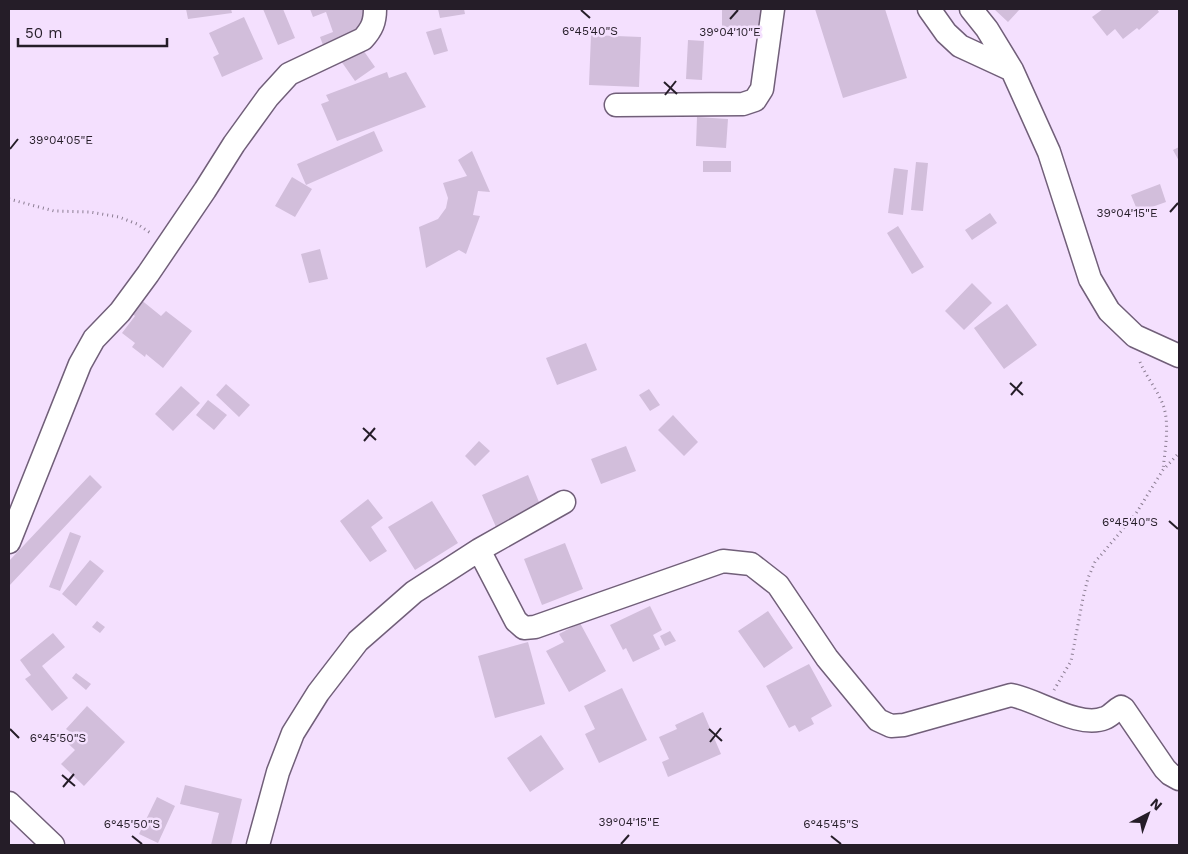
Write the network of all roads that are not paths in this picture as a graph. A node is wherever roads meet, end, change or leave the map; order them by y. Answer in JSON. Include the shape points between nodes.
{"nodes":[{"id":1,"x":375,"y":9,"type":"edge"},
{"id":2,"x":773,"y":9,"type":"edge"},
{"id":3,"x":929,"y":9,"type":"edge"},
{"id":4,"x":971,"y":9,"type":"edge"},
{"id":5,"x":1012,"y":70,"type":"junction"},
{"id":6,"x":616,"y":105,"type":"dead end"},
{"id":7,"x":1179,"y":356,"type":"edge"},
{"id":8,"x":564,"y":502,"type":"dead end"},
{"id":9,"x":9,"y":542,"type":"edge"},
{"id":10,"x":478,"y":550,"type":"junction"},
{"id":11,"x":1179,"y":779,"type":"edge"},
{"id":12,"x":9,"y":803,"type":"edge"},
{"id":13,"x":53,"y":845,"type":"edge"},
{"id":14,"x":258,"y":845,"type":"edge"}],
"edges":[{"from":1,"to":9,"type":"street","via":[[375,21],[363,38],[289,74],[268,97],[120,312],[94,339],[80,364]]},
{"from":2,"to":6,"type":"street","via":[[762,88],[755,100],[743,104]]},
{"from":3,"to":5,"type":"street","via":[[960,46]]},
{"from":4,"to":5,"type":"street"},
{"from":5,"to":7,"type":"street","via":[[1049,152],[1090,279],[1109,311],[1130,332]]},
{"from":8,"to":10,"type":"street"},
{"from":10,"to":11,"type":"street","via":[[516,621],[524,628],[535,627],[723,561],[751,564],[778,585],[826,658],[878,720],[891,726],[904,725],[1011,695],[1024,697],[1073,718],[1107,718],[1119,708],[1124,709],[1165,769]]},
{"from":10,"to":14,"type":"street","via":[[414,592],[358,641],[318,693],[290,741]]},
{"from":12,"to":13,"type":"street"}]}
